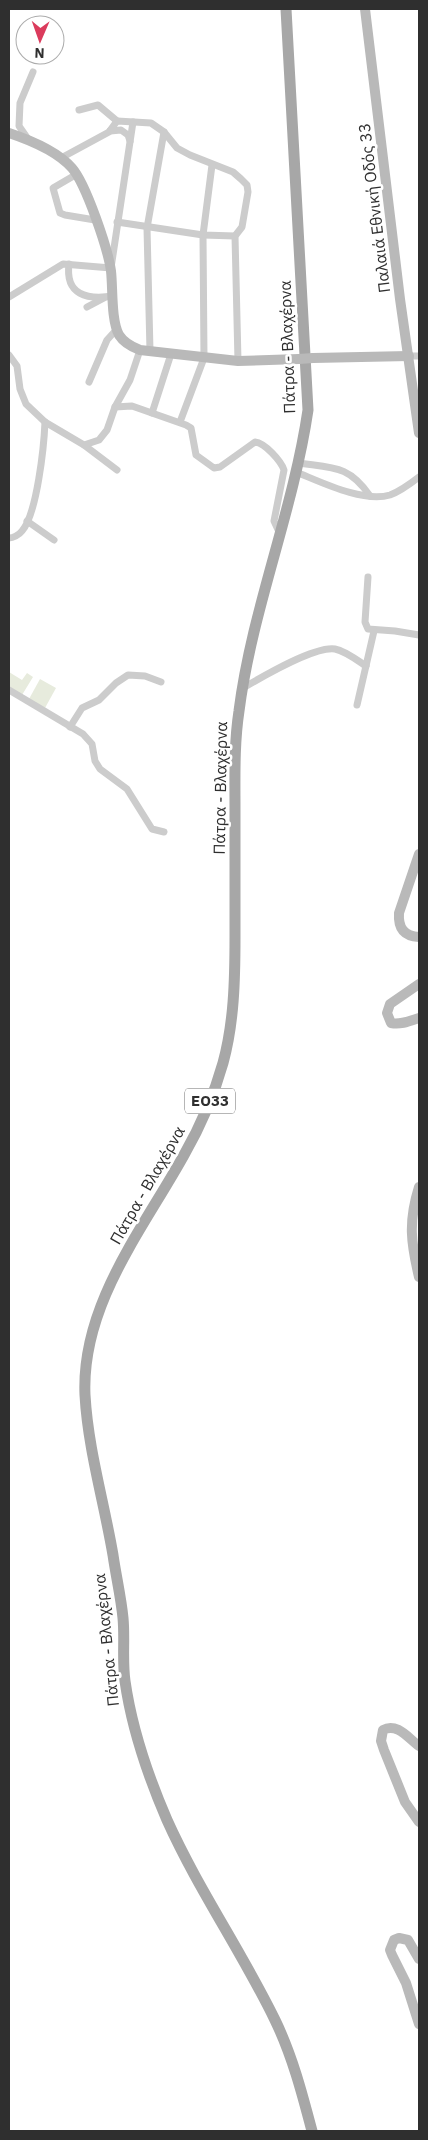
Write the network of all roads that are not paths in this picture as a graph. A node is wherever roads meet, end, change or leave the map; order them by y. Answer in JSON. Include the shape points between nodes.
{"nodes":[{"id":1,"x":286,"y":9,"type":"edge"},
{"id":2,"x":365,"y":9,"type":"edge"},
{"id":3,"x":33,"y":72,"type":"dead end"},
{"id":4,"x":79,"y":110,"type":"dead end"},
{"id":5,"x":117,"y":121,"type":"junction"},
{"id":6,"x":133,"y":122,"type":"junction"},
{"id":7,"x":109,"y":132,"type":"junction"},
{"id":8,"x":164,"y":132,"type":"junction"},
{"id":9,"x":9,"y":133,"type":"edge"},
{"id":10,"x":30,"y":142,"type":"junction"},
{"id":11,"x":130,"y":142,"type":"junction"},
{"id":12,"x":61,"y":158,"type":"junction"},
{"id":13,"x":212,"y":164,"type":"junction"},
{"id":14,"x":77,"y":174,"type":"junction"},
{"id":15,"x":95,"y":220,"type":"junction"},
{"id":16,"x":117,"y":222,"type":"junction"},
{"id":17,"x":147,"y":228,"type":"junction"},
{"id":18,"x":203,"y":235,"type":"junction"},
{"id":19,"x":235,"y":236,"type":"junction"},
{"id":20,"x":69,"y":264,"type":"junction"},
{"id":21,"x":111,"y":268,"type":"junction"},
{"id":22,"x":110,"y":296,"type":"junction"},
{"id":23,"x":9,"y":297,"type":"edge"},
{"id":24,"x":87,"y":307,"type":"dead end"},
{"id":25,"x":117,"y":329,"type":"junction"},
{"id":26,"x":146,"y":351,"type":"junction"},
{"id":27,"x":171,"y":354,"type":"junction"},
{"id":28,"x":9,"y":356,"type":"edge"},
{"id":29,"x":414,"y":356,"type":"edge"},
{"id":30,"x":204,"y":358,"type":"junction"},
{"id":31,"x":238,"y":361,"type":"junction"},
{"id":32,"x":89,"y":382,"type":"dead end"},
{"id":33,"x":116,"y":407,"type":"junction"},
{"id":34,"x":152,"y":413,"type":"junction"},
{"id":35,"x":45,"y":422,"type":"junction"},
{"id":36,"x":180,"y":422,"type":"junction"},
{"id":37,"x":419,"y":433,"type":"edge"},
{"id":38,"x":84,"y":446,"type":"junction"},
{"id":39,"x":297,"y":468,"type":"junction"},
{"id":40,"x":116,"y":470,"type":"dead end"},
{"id":41,"x":419,"y":477,"type":"edge"},
{"id":42,"x":370,"y":496,"type":"junction"},
{"id":43,"x":28,"y":521,"type":"junction"},
{"id":44,"x":280,"y":536,"type":"junction"},
{"id":45,"x":9,"y":538,"type":"edge"},
{"id":46,"x":54,"y":540,"type":"dead end"},
{"id":47,"x":368,"y":577,"type":"dead end"},
{"id":48,"x":374,"y":631,"type":"junction"},
{"id":49,"x":419,"y":635,"type":"edge"},
{"id":50,"x":366,"y":666,"type":"junction"},
{"id":51,"x":161,"y":682,"type":"dead end"},
{"id":52,"x":243,"y":688,"type":"junction"},
{"id":53,"x":9,"y":690,"type":"edge"},
{"id":54,"x":356,"y":706,"type":"dead end"},
{"id":55,"x":70,"y":727,"type":"junction"},
{"id":56,"x":164,"y":832,"type":"dead end"},
{"id":57,"x":419,"y":854,"type":"edge"},
{"id":58,"x":419,"y":937,"type":"edge"},
{"id":59,"x":419,"y":984,"type":"edge"},
{"id":60,"x":419,"y":1018,"type":"edge"},
{"id":61,"x":419,"y":1187,"type":"edge"},
{"id":62,"x":415,"y":1237,"type":"edge"},
{"id":63,"x":419,"y":1277,"type":"edge"},
{"id":64,"x":419,"y":1746,"type":"edge"},
{"id":65,"x":419,"y":1822,"type":"edge"},
{"id":66,"x":419,"y":1959,"type":"edge"},
{"id":67,"x":419,"y":2024,"type":"edge"},
{"id":68,"x":312,"y":2131,"type":"edge"}],
"edges":[{"from":1,"to":39,"type":"main road","name":"Πάτρα - Βλαχέρνα","number":"ΕΟ33","via":[[308,387],[308,410]]},
{"from":2,"to":29,"type":"main road","name":"Παλαιά Εθνική Οδός 33"},
{"from":3,"to":10,"type":"street","via":[[20,103],[19,126]]},
{"from":4,"to":5,"type":"street","via":[[98,105]]},
{"from":5,"to":6,"type":"street"},
{"from":5,"to":7,"type":"street"},
{"from":6,"to":8,"type":"street","via":[[152,123]]},
{"from":6,"to":11,"type":"street"},
{"from":7,"to":11,"type":"street","via":[[121,130],[128,135]]},
{"from":7,"to":12,"type":"street"},
{"from":8,"to":13,"type":"street","via":[[177,148]]},
{"from":8,"to":17,"type":"street"},
{"from":9,"to":10,"type":"main road"},
{"from":10,"to":12,"type":"main road"},
{"from":11,"to":16,"type":"street"},
{"from":12,"to":14,"type":"main road"},
{"from":13,"to":18,"type":"street"},
{"from":13,"to":19,"type":"street","via":[[233,172],[247,185],[242,227]]},
{"from":14,"to":15,"type":"main road"},
{"from":14,"to":15,"type":"street","via":[[53,188],[60,213]]},
{"from":15,"to":21,"type":"main road"},
{"from":16,"to":17,"type":"street"},
{"from":16,"to":21,"type":"street"},
{"from":17,"to":18,"type":"street"},
{"from":17,"to":26,"type":"street"},
{"from":18,"to":19,"type":"street"},
{"from":18,"to":30,"type":"street"},
{"from":19,"to":31,"type":"street"},
{"from":20,"to":21,"type":"street"},
{"from":20,"to":22,"type":"street","via":[[69,283],[74,290],[95,297]]},
{"from":20,"to":23,"type":"street","via":[[63,264]]},
{"from":21,"to":22,"type":"main road"},
{"from":22,"to":24,"type":"street"},
{"from":22,"to":25,"type":"main road"},
{"from":25,"to":26,"type":"main road","via":[[124,342]]},
{"from":25,"to":32,"type":"street","via":[[107,340]]},
{"from":26,"to":27,"type":"main road"},
{"from":26,"to":33,"type":"street"},
{"from":27,"to":30,"type":"main road"},
{"from":27,"to":34,"type":"street"},
{"from":28,"to":35,"type":"street","via":[[17,366],[20,390],[26,404]]},
{"from":29,"to":31,"type":"main road","bridge":true},
{"from":29,"to":37,"type":"main road","name":"Παλαιά Εθνική Οδός 33"},
{"from":30,"to":31,"type":"main road"},
{"from":30,"to":36,"type":"street"},
{"from":33,"to":34,"type":"street","via":[[132,406]]},
{"from":33,"to":38,"type":"street","via":[[108,430],[99,440]]},
{"from":34,"to":36,"type":"street"},
{"from":35,"to":38,"type":"street"},
{"from":35,"to":43,"type":"street","via":[[43,455]]},
{"from":36,"to":44,"type":"street","via":[[191,428],[196,455],[214,468],[255,442],[263,445],[283,465],[284,475],[274,521]]},
{"from":38,"to":40,"type":"street"},
{"from":39,"to":42,"type":"street","via":[[337,488]]},
{"from":39,"to":42,"type":"street","via":[[344,470],[358,480]]},
{"from":39,"to":44,"type":"main road","name":"Πάτρα - Βλαχέρνα","number":"ΕΟ33"},
{"from":41,"to":42,"type":"street","via":[[388,496]]},
{"from":43,"to":45,"type":"street","via":[[22,532]]},
{"from":43,"to":46,"type":"street"},
{"from":44,"to":52,"type":"main road","name":"Πάτρα - Βλαχέρνα","number":"ΕΟ33"},
{"from":47,"to":48,"type":"street","via":[[365,622],[368,629]]},
{"from":48,"to":49,"type":"street"},
{"from":48,"to":50,"type":"street"},
{"from":50,"to":52,"type":"street","via":[[336,649],[324,650]]},
{"from":50,"to":54,"type":"street"},
{"from":51,"to":55,"type":"street","via":[[145,676],[128,675],[98,700],[82,708]]},
{"from":52,"to":68,"type":"main road","name":"Πάτρα - Βλαχέρνα","number":"ΕΟ33","via":[[235,764],[235,971],[228,1041],[222,1065],[186,1153],[129,1247],[104,1300],[85,1364],[86,1414],[123,1620],[125,1677],[146,1768],[169,1824],[274,2019],[296,2072]]},
{"from":53,"to":55,"type":"street"},
{"from":55,"to":56,"type":"street","via":[[92,744],[95,761],[127,789],[152,829]]},
{"from":57,"to":58,"type":"main road","via":[[398,923],[403,932]]},
{"from":59,"to":60,"type":"main road","via":[[390,1004],[387,1013],[391,1023],[396,1024]]},
{"from":61,"to":62,"type":"main road","via":[[413,1213]]},
{"from":62,"to":63,"type":"main road"},
{"from":64,"to":65,"type":"main road","via":[[394,1728],[383,1730],[381,1742],[384,1750],[405,1802]]},
{"from":66,"to":67,"type":"main road","via":[[408,1940],[399,1938],[392,1943],[392,1955],[406,1982]]}]}
